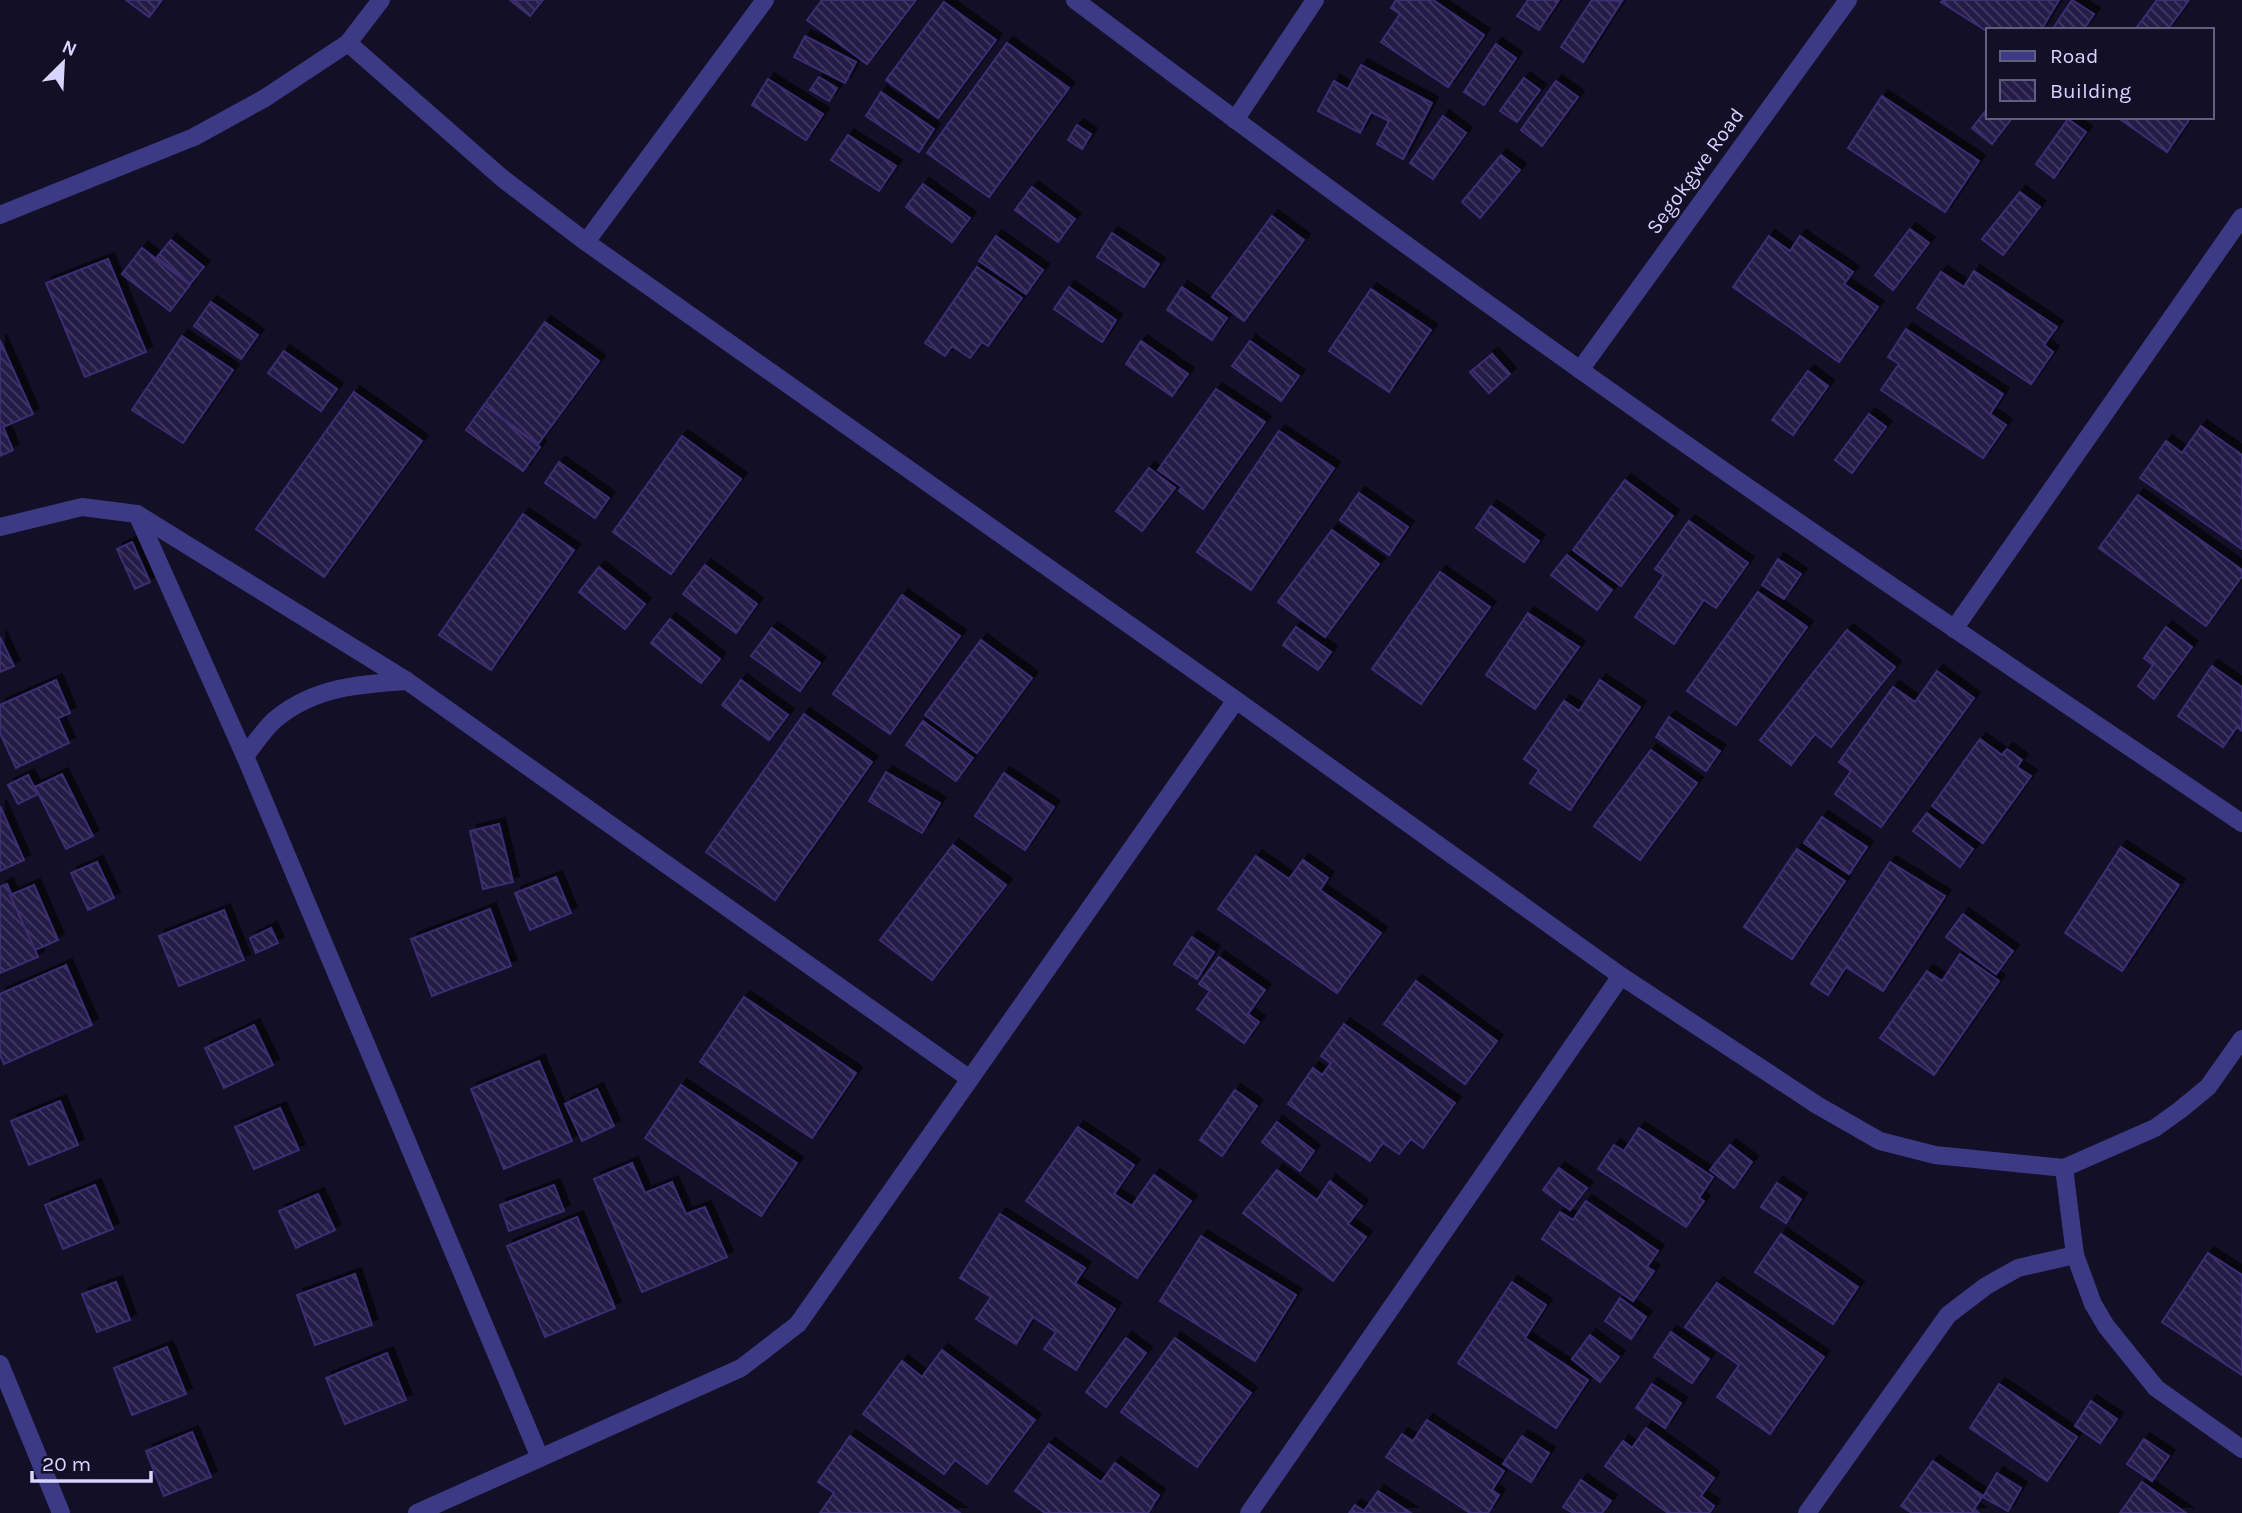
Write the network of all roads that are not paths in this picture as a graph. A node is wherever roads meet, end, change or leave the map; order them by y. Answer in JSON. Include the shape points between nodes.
{"nodes":[{"id":1,"x":382,"y":0,"type":"edge"},
{"id":2,"x":765,"y":0,"type":"edge"},
{"id":3,"x":1075,"y":0,"type":"edge"},
{"id":4,"x":1315,"y":0,"type":"edge"},
{"id":5,"x":1848,"y":0,"type":"edge"},
{"id":6,"x":348,"y":43,"type":"junction"},
{"id":7,"x":1235,"y":120,"type":"junction"},
{"id":8,"x":0,"y":215,"type":"edge"},
{"id":9,"x":2242,"y":217,"type":"edge"},
{"id":10,"x":586,"y":242,"type":"junction"},
{"id":11,"x":1580,"y":370,"type":"junction"},
{"id":12,"x":137,"y":514,"type":"junction"},
{"id":13,"x":0,"y":527,"type":"edge"},
{"id":14,"x":1954,"y":628,"type":"junction"},
{"id":15,"x":407,"y":681,"type":"junction"},
{"id":16,"x":1236,"y":700,"type":"junction"},
{"id":17,"x":245,"y":756,"type":"junction"},
{"id":18,"x":2242,"y":823,"type":"edge"},
{"id":19,"x":1621,"y":976,"type":"junction"},
{"id":20,"x":2242,"y":1040,"type":"edge"},
{"id":21,"x":970,"y":1079,"type":"junction"},
{"id":22,"x":2064,"y":1167,"type":"junction"},
{"id":23,"x":2076,"y":1255,"type":"junction"},
{"id":24,"x":0,"y":1364,"type":"edge"},
{"id":25,"x":2242,"y":1449,"type":"edge"},
{"id":26,"x":540,"y":1458,"type":"junction"},
{"id":27,"x":61,"y":1513,"type":"edge"},
{"id":28,"x":417,"y":1513,"type":"edge"},
{"id":29,"x":1249,"y":1513,"type":"edge"},
{"id":30,"x":1807,"y":1513,"type":"edge"}],
"edges":[{"from":1,"to":6,"type":"street"},
{"from":2,"to":10,"type":"street"},
{"from":3,"to":7,"type":"street"},
{"from":4,"to":7,"type":"street"},
{"from":5,"to":11,"type":"street","name":"Segokgwe Road"},
{"from":6,"to":8,"type":"street","via":[[265,98],[194,137]]},
{"from":6,"to":10,"type":"street","via":[[502,178]]},
{"from":7,"to":11,"type":"street"},
{"from":9,"to":14,"type":"street"},
{"from":10,"to":16,"type":"street"},
{"from":11,"to":14,"type":"street"},
{"from":12,"to":13,"type":"street","via":[[82,507]]},
{"from":12,"to":15,"type":"street"},
{"from":12,"to":17,"type":"street"},
{"from":14,"to":18,"type":"street"},
{"from":15,"to":17,"type":"street","via":[[351,685],[305,699],[275,719]]},
{"from":15,"to":21,"type":"street"},
{"from":16,"to":19,"type":"street"},
{"from":16,"to":21,"type":"street"},
{"from":17,"to":26,"type":"street"},
{"from":19,"to":22,"type":"street","via":[[1817,1105],[1881,1141],[1935,1155]]},
{"from":19,"to":29,"type":"street"},
{"from":20,"to":22,"type":"street","via":[[2208,1087],[2155,1128]]},
{"from":21,"to":26,"type":"street","via":[[798,1324],[741,1368]]},
{"from":22,"to":23,"type":"street"},
{"from":23,"to":25,"type":"street","via":[[2099,1315],[2156,1388]]},
{"from":23,"to":30,"type":"street","via":[[2018,1268],[1948,1315]]},
{"from":24,"to":27,"type":"street"},
{"from":26,"to":28,"type":"street"}]}
